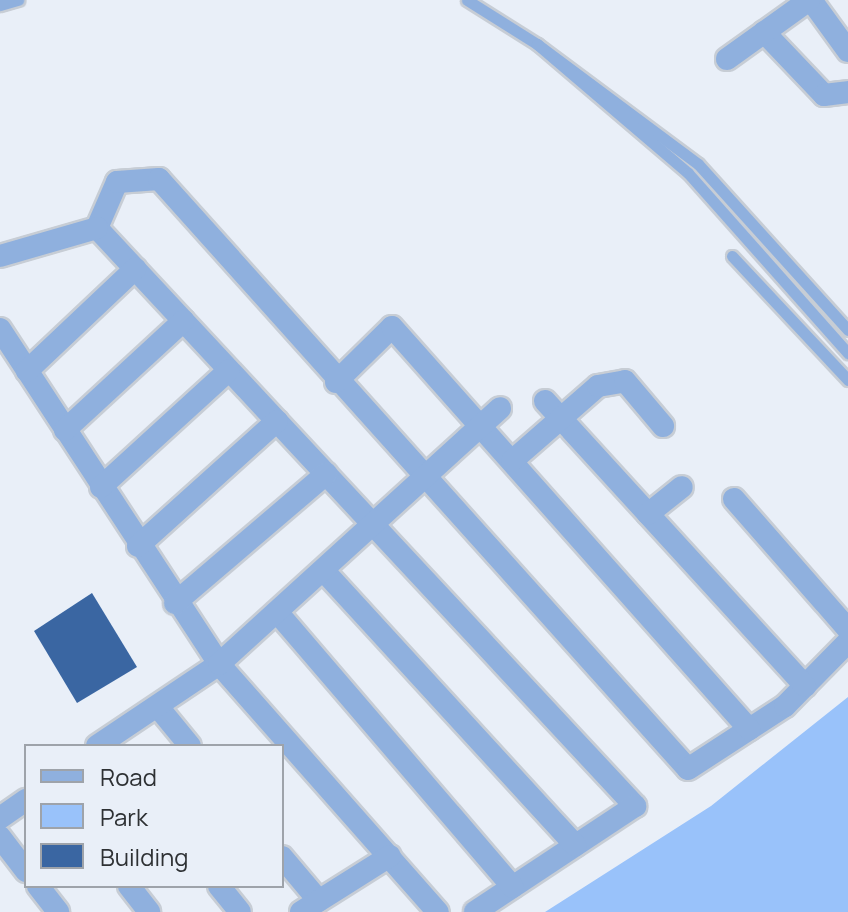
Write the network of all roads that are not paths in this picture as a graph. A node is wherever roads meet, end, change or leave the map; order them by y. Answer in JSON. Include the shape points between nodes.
{"nodes":[{"id":1,"x":18,"y":0,"type":"edge"},
{"id":2,"x":467,"y":0,"type":"edge"},
{"id":3,"x":810,"y":0,"type":"edge"},
{"id":4,"x":0,"y":5,"type":"edge"},
{"id":5,"x":764,"y":32,"type":"junction"},
{"id":6,"x":537,"y":44,"type":"junction"},
{"id":7,"x":848,"y":51,"type":"edge"},
{"id":8,"x":727,"y":59,"type":"dead end"},
{"id":9,"x":848,"y":92,"type":"edge"},
{"id":10,"x":97,"y":228,"type":"junction"},
{"id":11,"x":0,"y":256,"type":"edge"},
{"id":12,"x":732,"y":256,"type":"dead end"},
{"id":13,"x":135,"y":269,"type":"junction"},
{"id":14,"x":183,"y":321,"type":"junction"},
{"id":15,"x":0,"y":329,"type":"edge"},
{"id":16,"x":848,"y":330,"type":"edge"},
{"id":17,"x":845,"y":345,"type":"edge"},
{"id":18,"x":229,"y":370,"type":"junction"},
{"id":19,"x":27,"y":371,"type":"junction"},
{"id":20,"x":848,"y":380,"type":"edge"},
{"id":21,"x":336,"y":382,"type":"junction"},
{"id":22,"x":545,"y":401,"type":"dead end"},
{"id":23,"x":500,"y":408,"type":"dead end"},
{"id":24,"x":561,"y":419,"type":"junction"},
{"id":25,"x":277,"y":421,"type":"junction"},
{"id":26,"x":480,"y":426,"type":"junction"},
{"id":27,"x":663,"y":426,"type":"dead end"},
{"id":28,"x":65,"y":430,"type":"junction"},
{"id":29,"x":512,"y":461,"type":"junction"},
{"id":30,"x":326,"y":474,"type":"junction"},
{"id":31,"x":427,"y":482,"type":"junction"},
{"id":32,"x":101,"y":487,"type":"junction"},
{"id":33,"x":682,"y":487,"type":"dead end"},
{"id":34,"x":734,"y":499,"type":"dead end"},
{"id":35,"x":648,"y":514,"type":"junction"},
{"id":36,"x":378,"y":526,"type":"junction"},
{"id":37,"x":138,"y":546,"type":"junction"},
{"id":38,"x":324,"y":571,"type":"junction"},
{"id":39,"x":175,"y":603,"type":"junction"},
{"id":40,"x":277,"y":612,"type":"junction"},
{"id":41,"x":848,"y":629,"type":"edge"},
{"id":42,"x":848,"y":642,"type":"edge"},
{"id":43,"x":219,"y":664,"type":"junction"},
{"id":44,"x":805,"y":686,"type":"junction"},
{"id":45,"x":158,"y":707,"type":"junction"},
{"id":46,"x":749,"y":729,"type":"junction"},
{"id":47,"x":103,"y":744,"type":"edge"},
{"id":48,"x":188,"y":744,"type":"edge"},
{"id":49,"x":24,"y":801,"type":"edge"},
{"id":50,"x":0,"y":818,"type":"edge"},
{"id":51,"x":0,"y":837,"type":"edge"},
{"id":52,"x":575,"y":845,"type":"junction"},
{"id":53,"x":390,"y":856,"type":"junction"},
{"id":54,"x":284,"y":861,"type":"edge"},
{"id":55,"x":24,"y":868,"type":"edge"},
{"id":56,"x":513,"y":887,"type":"junction"},
{"id":57,"x":40,"y":888,"type":"edge"},
{"id":58,"x":131,"y":888,"type":"edge"},
{"id":59,"x":221,"y":888,"type":"edge"},
{"id":60,"x":310,"y":907,"type":"edge"},
{"id":61,"x":58,"y":912,"type":"edge"},
{"id":62,"x":149,"y":912,"type":"edge"},
{"id":63,"x":240,"y":912,"type":"edge"},
{"id":64,"x":438,"y":912,"type":"edge"},
{"id":65,"x":475,"y":912,"type":"edge"}],
"edges":[{"from":1,"to":4,"type":"lane"},
{"from":2,"to":6,"type":"lane"},
{"from":3,"to":5,"type":"street"},
{"from":3,"to":7,"type":"street"},
{"from":5,"to":8,"type":"street"},
{"from":5,"to":9,"type":"street","via":[[824,95]]},
{"from":6,"to":16,"type":"lane","via":[[698,164]]},
{"from":6,"to":17,"type":"lane","via":[[688,173]]},
{"from":10,"to":11,"type":"street"},
{"from":10,"to":13,"type":"street"},
{"from":10,"to":21,"type":"street","via":[[117,182],[159,179]]},
{"from":12,"to":20,"type":"lane"},
{"from":13,"to":14,"type":"street"},
{"from":13,"to":19,"type":"street"},
{"from":14,"to":18,"type":"street"},
{"from":14,"to":28,"type":"street"},
{"from":15,"to":19,"type":"street"},
{"from":18,"to":25,"type":"street"},
{"from":18,"to":32,"type":"street"},
{"from":19,"to":28,"type":"street"},
{"from":21,"to":26,"type":"street","via":[[392,327]]},
{"from":21,"to":31,"type":"street"},
{"from":22,"to":24,"type":"street"},
{"from":23,"to":26,"type":"street"},
{"from":24,"to":27,"type":"street","via":[[598,386],[625,381]]},
{"from":24,"to":29,"type":"street"},
{"from":24,"to":35,"type":"street"},
{"from":25,"to":30,"type":"street"},
{"from":25,"to":37,"type":"street"},
{"from":26,"to":29,"type":"street"},
{"from":26,"to":31,"type":"street"},
{"from":28,"to":32,"type":"street"},
{"from":29,"to":46,"type":"street"},
{"from":30,"to":36,"type":"street"},
{"from":30,"to":39,"type":"street"},
{"from":31,"to":36,"type":"street"},
{"from":31,"to":46,"type":"street","via":[[688,769]]},
{"from":32,"to":37,"type":"street"},
{"from":33,"to":35,"type":"street"},
{"from":34,"to":41,"type":"street"},
{"from":35,"to":44,"type":"street"},
{"from":36,"to":38,"type":"street"},
{"from":36,"to":52,"type":"street","via":[[635,806]]},
{"from":37,"to":39,"type":"street"},
{"from":38,"to":40,"type":"street"},
{"from":38,"to":52,"type":"street"},
{"from":39,"to":43,"type":"street"},
{"from":40,"to":43,"type":"street"},
{"from":40,"to":56,"type":"street"},
{"from":42,"to":44,"type":"street"},
{"from":43,"to":45,"type":"street"},
{"from":43,"to":53,"type":"street"},
{"from":44,"to":46,"type":"street"},
{"from":45,"to":47,"type":"street"},
{"from":45,"to":48,"type":"street"},
{"from":49,"to":50,"type":"street"},
{"from":51,"to":55,"type":"street"},
{"from":52,"to":56,"type":"street"},
{"from":53,"to":60,"type":"street"},
{"from":53,"to":64,"type":"street"},
{"from":54,"to":60,"type":"street"},
{"from":56,"to":65,"type":"street"},
{"from":57,"to":61,"type":"street"},
{"from":58,"to":62,"type":"street"},
{"from":59,"to":63,"type":"street"}]}
